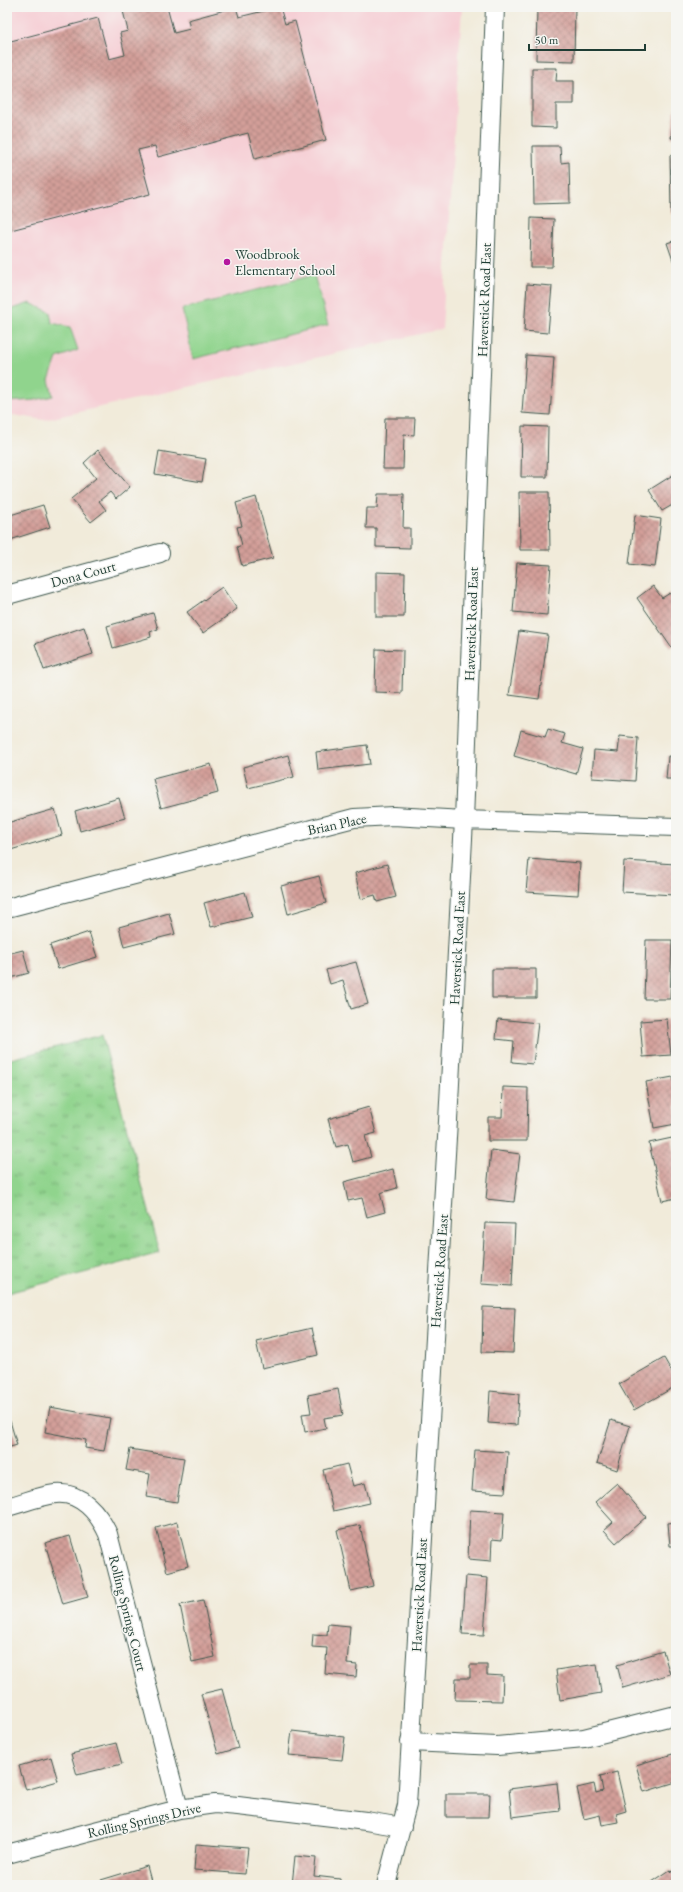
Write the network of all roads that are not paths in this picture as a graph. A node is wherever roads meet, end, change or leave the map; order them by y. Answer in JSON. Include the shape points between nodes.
{"nodes":[{"id":1,"x":495,"y":7,"type":"edge"},
{"id":2,"x":160,"y":553,"type":"dead end"},
{"id":3,"x":7,"y":595,"type":"edge"},
{"id":4,"x":464,"y":820,"type":"junction"},
{"id":5,"x":676,"y":827,"type":"edge"},
{"id":6,"x":7,"y":908,"type":"edge"},
{"id":7,"x":7,"y":1507,"type":"edge"},
{"id":8,"x":676,"y":1715,"type":"edge"},
{"id":9,"x":410,"y":1742,"type":"junction"},
{"id":10,"x":179,"y":1809,"type":"junction"},
{"id":11,"x":402,"y":1827,"type":"junction"},
{"id":12,"x":7,"y":1854,"type":"edge"},
{"id":13,"x":386,"y":1885,"type":"edge"}],
"edges":[{"from":1,"to":4,"type":"street","name":"Haverstick Road East"},
{"from":2,"to":3,"type":"street","name":"Dona Court"},
{"from":4,"to":5,"type":"street","name":"Brian Place"},
{"from":4,"to":6,"type":"street","name":"Brian Place","via":[[393,816],[354,818]]},
{"from":4,"to":9,"type":"street","name":"Haverstick Road East"},
{"from":7,"to":10,"type":"street","name":"Rolling Springs Court","via":[[56,1494],[72,1496],[91,1506],[101,1518],[108,1534]]},
{"from":8,"to":9,"type":"street","via":[[584,1738],[497,1746]]},
{"from":9,"to":11,"type":"street","name":"Haverstick Road East","via":[[407,1805]]},
{"from":10,"to":11,"type":"street","name":"Rolling Springs Drive","via":[[215,1804]]},
{"from":10,"to":12,"type":"street","name":"Rolling Springs Drive"},
{"from":11,"to":13,"type":"street","name":"Haverstick Road East"}]}
